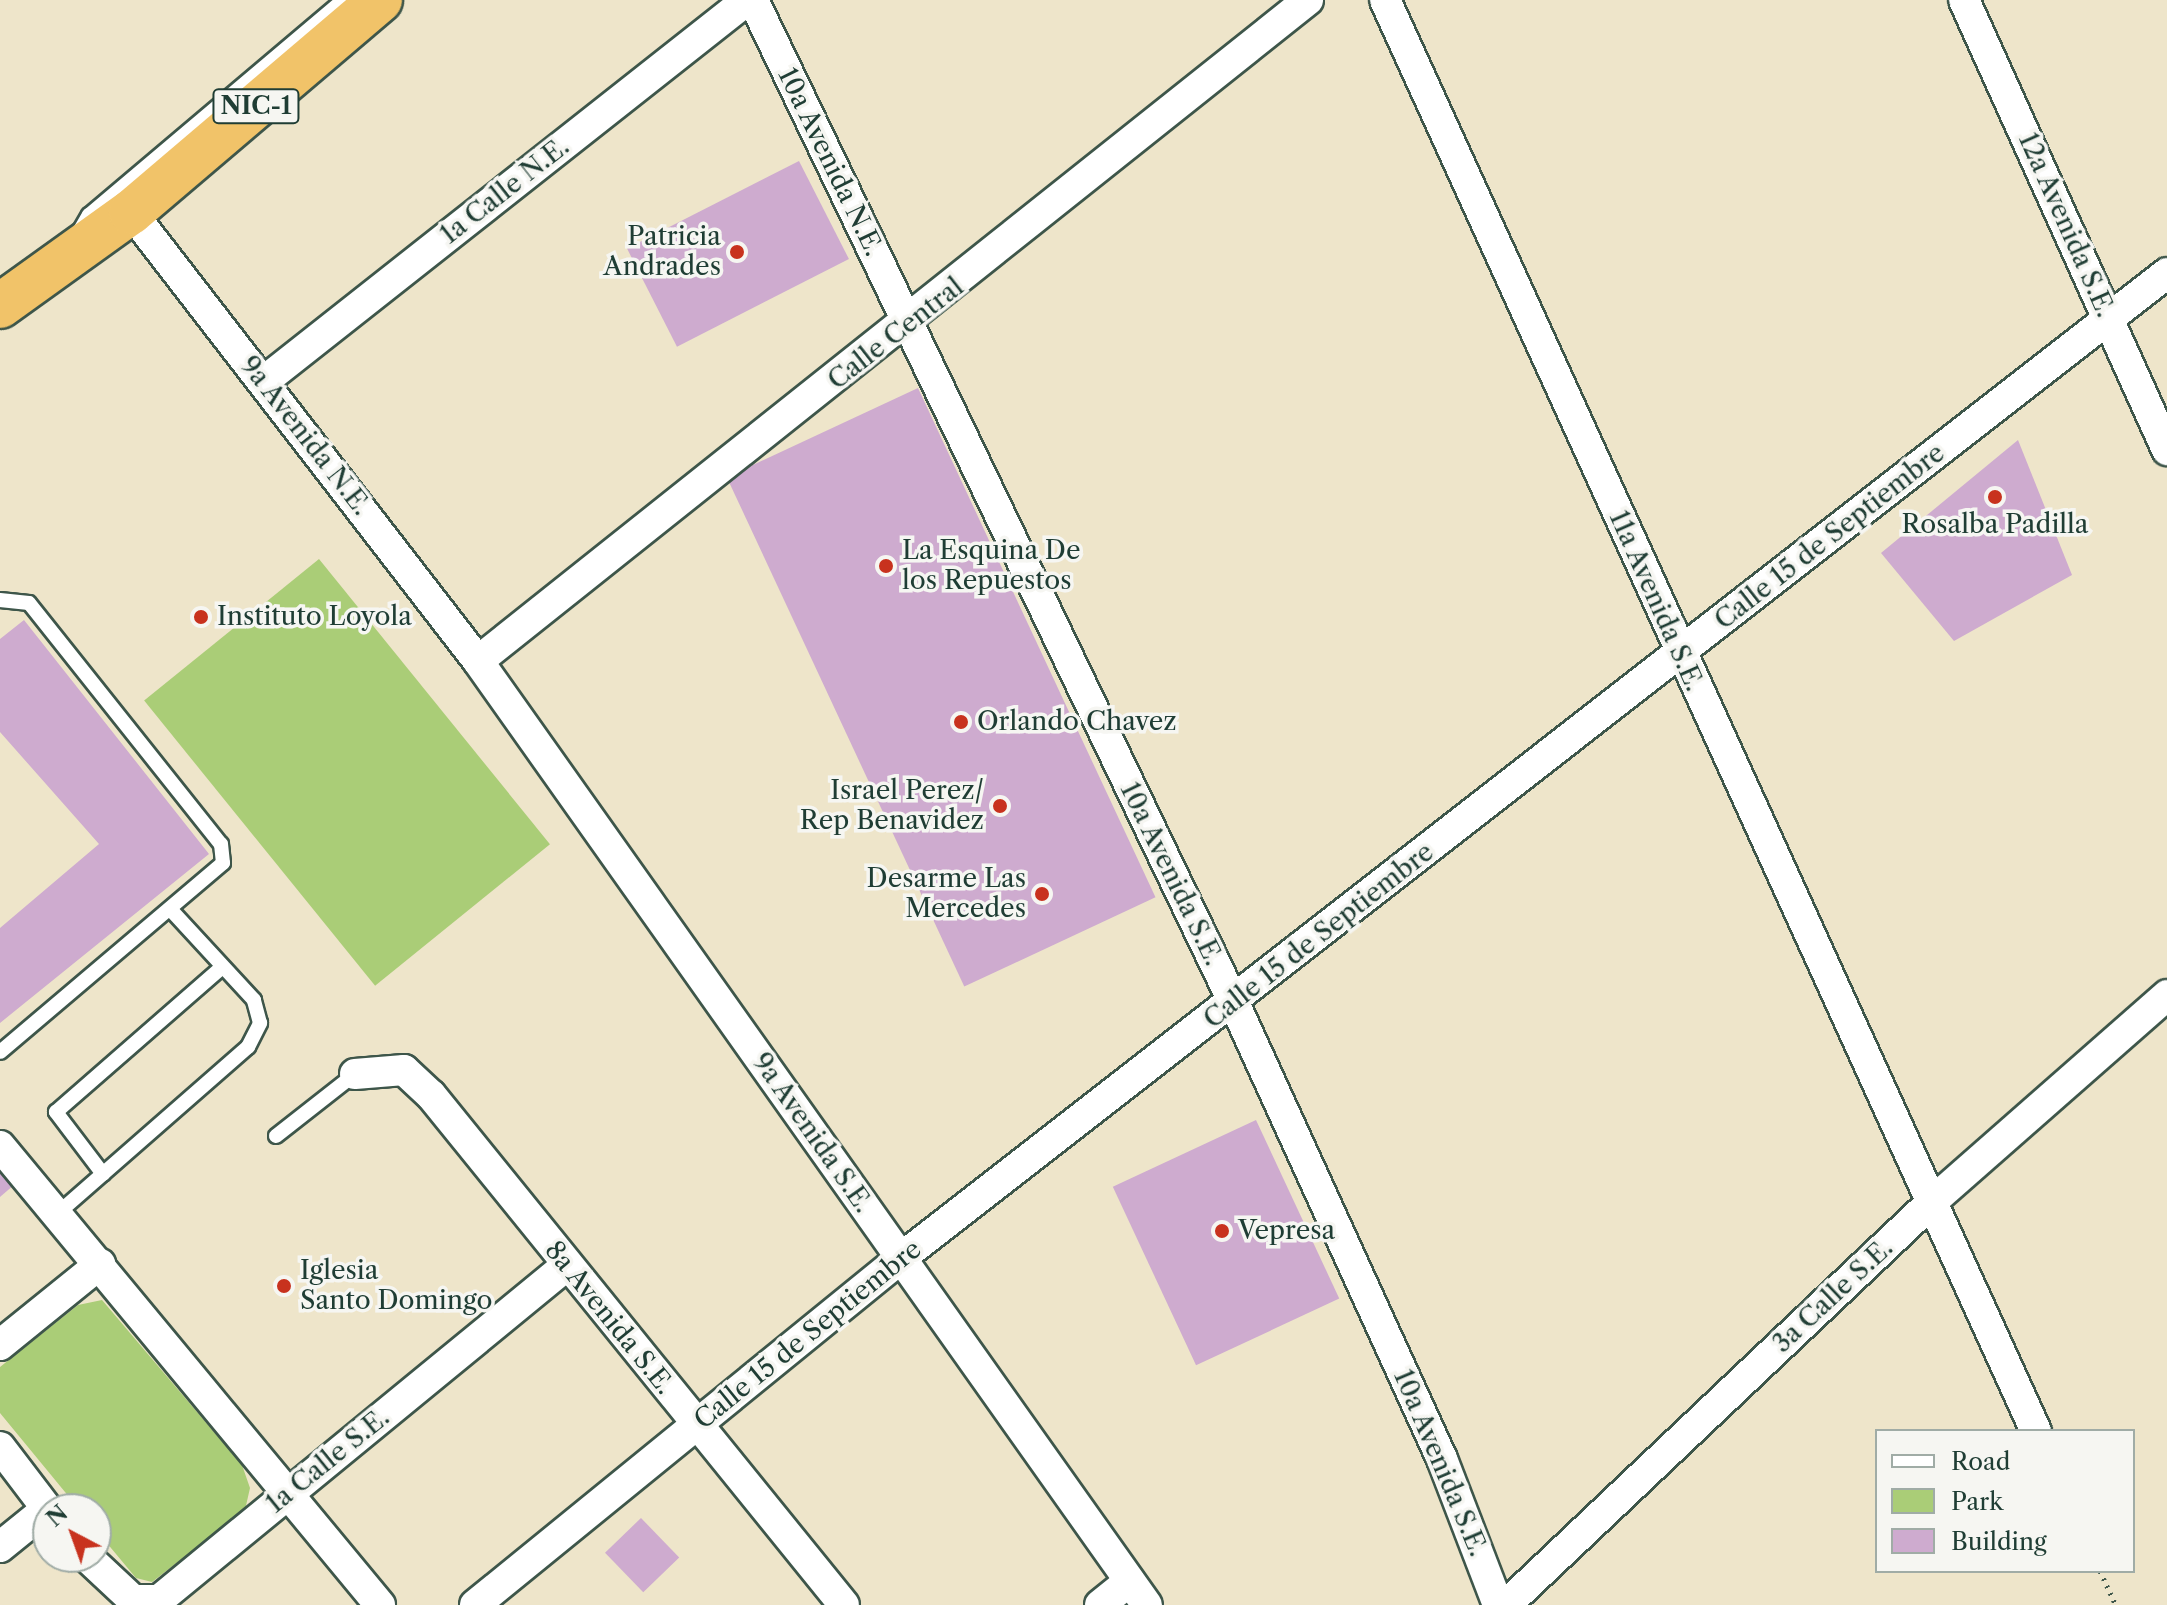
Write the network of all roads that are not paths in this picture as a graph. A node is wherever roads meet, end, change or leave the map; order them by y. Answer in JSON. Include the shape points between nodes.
{"nodes":[{"id":1,"x":343,"y":0,"type":"edge"},
{"id":2,"x":380,"y":0,"type":"edge"},
{"id":3,"x":750,"y":0,"type":"edge"},
{"id":4,"x":1308,"y":0,"type":"edge"},
{"id":5,"x":1385,"y":0,"type":"edge"},
{"id":6,"x":1964,"y":0,"type":"edge"},
{"id":7,"x":131,"y":212,"type":"junction"},
{"id":8,"x":63,"y":260,"type":"junction"},
{"id":9,"x":2167,"y":273,"type":"edge"},
{"id":10,"x":0,"y":306,"type":"edge"},
{"id":11,"x":2109,"y":318,"type":"junction"},
{"id":12,"x":908,"y":325,"type":"junction"},
{"id":13,"x":263,"y":382,"type":"junction"},
{"id":14,"x":2167,"y":450,"type":"edge"},
{"id":15,"x":0,"y":600,"type":"edge"},
{"id":16,"x":1680,"y":655,"type":"junction"},
{"id":17,"x":478,"y":661,"type":"junction"},
{"id":18,"x":171,"y":910,"type":"junction"},
{"id":19,"x":222,"y":967,"type":"junction"},
{"id":20,"x":2167,"y":995,"type":"edge"},
{"id":21,"x":1234,"y":1003,"type":"junction"},
{"id":22,"x":0,"y":1052,"type":"edge"},
{"id":23,"x":355,"y":1074,"type":"joint"},
{"id":24,"x":276,"y":1136,"type":"dead end"},
{"id":25,"x":0,"y":1146,"type":"edge"},
{"id":26,"x":103,"y":1174,"type":"junction"},
{"id":27,"x":1935,"y":1199,"type":"junction"},
{"id":28,"x":57,"y":1214,"type":"junction"},
{"id":29,"x":901,"y":1258,"type":"junction"},
{"id":30,"x":100,"y":1264,"type":"junction"},
{"id":31,"x":566,"y":1266,"type":"junction"},
{"id":32,"x":0,"y":1345,"type":"edge"},
{"id":33,"x":697,"y":1426,"type":"junction"},
{"id":34,"x":2035,"y":1429,"type":"edge"},
{"id":35,"x":0,"y":1447,"type":"edge"},
{"id":36,"x":34,"y":1493,"type":"edge"},
{"id":37,"x":287,"y":1493,"type":"junction"},
{"id":38,"x":32,"y":1522,"type":"edge"},
{"id":39,"x":0,"y":1547,"type":"edge"},
{"id":40,"x":104,"y":1573,"type":"edge"},
{"id":41,"x":1139,"y":1593,"type":"edge"},
{"id":42,"x":380,"y":1605,"type":"edge"},
{"id":43,"x":475,"y":1605,"type":"edge"},
{"id":44,"x":844,"y":1605,"type":"edge"},
{"id":45,"x":1100,"y":1605,"type":"edge"},
{"id":46,"x":1498,"y":1605,"type":"edge"},
{"id":47,"x":1506,"y":1605,"type":"edge"}],
"edges":[{"from":1,"to":8,"type":"lane","via":[[89,215]]},
{"from":2,"to":7,"type":"highway","number":"NIC-1"},
{"from":3,"to":12,"type":"street","name":"10a Avenida N.E."},
{"from":3,"to":13,"type":"street","name":"1a Calle N.E."},
{"from":4,"to":12,"type":"street","name":"Calle Central"},
{"from":5,"to":16,"type":"street","name":"11a Avenida S.E."},
{"from":6,"to":11,"type":"street","name":"12a Avenida S.E."},
{"from":7,"to":8,"type":"highway","number":"NIC-1"},
{"from":7,"to":13,"type":"street","name":"9a Avenida N.E."},
{"from":8,"to":10,"type":"highway","number":"NIC-1"},
{"from":9,"to":11,"type":"street","name":"Calle 15 de Septiembre"},
{"from":11,"to":14,"type":"street","name":"12a Avenida S.E."},
{"from":11,"to":16,"type":"street","name":"Calle 15 de Septiembre"},
{"from":12,"to":17,"type":"street","name":"Calle Central"},
{"from":12,"to":21,"type":"street","name":"10a Avenida S.E."},
{"from":13,"to":17,"type":"street","name":"9a Avenida N.E."},
{"from":15,"to":18,"type":"lane","via":[[29,603],[221,844],[223,863]]},
{"from":16,"to":21,"type":"street","name":"Calle 15 de Septiembre"},
{"from":16,"to":27,"type":"street","name":"11a Avenida S.E."},
{"from":17,"to":29,"type":"street","name":"9a Avenida S.E."},
{"from":18,"to":19,"type":"lane"},
{"from":18,"to":22,"type":"lane"},
{"from":19,"to":26,"type":"lane","via":[[254,1000],[260,1023],[248,1047]]},
{"from":19,"to":26,"type":"lane","via":[[56,1112]]},
{"from":20,"to":27,"type":"street","name":"3a Calle S.E."},
{"from":21,"to":29,"type":"street","name":"Calle 15 de Septiembre"},
{"from":21,"to":46,"type":"street","name":"10a Avenida S.E.","via":[[1442,1459]]},
{"from":23,"to":24,"type":"lane"},
{"from":23,"to":31,"type":"street","name":"8a Avenida S.E.","via":[[404,1070]]},
{"from":25,"to":28,"type":"street"},
{"from":26,"to":28,"type":"lane"},
{"from":27,"to":34,"type":"street","name":"11a Avenida S.E."},
{"from":27,"to":47,"type":"street","name":"3a Calle S.E."},
{"from":28,"to":30,"type":"street"},
{"from":29,"to":33,"type":"street","name":"Calle 15 de Septiembre"},
{"from":29,"to":41,"type":"street","name":"9a Avenida S.E."},
{"from":30,"to":32,"type":"street"},
{"from":30,"to":37,"type":"street"},
{"from":31,"to":33,"type":"street","name":"8a Avenida S.E."},
{"from":31,"to":37,"type":"street","name":"1a Calle S.E."},
{"from":33,"to":43,"type":"street","name":"Calle 15 de Septiembre"},
{"from":33,"to":44,"type":"street","name":"8a Avenida S.E."},
{"from":35,"to":36,"type":"street"},
{"from":37,"to":40,"type":"street","name":"1a Calle S.E.","via":[[159,1600],[133,1600]]},
{"from":37,"to":42,"type":"street"},
{"from":38,"to":39,"type":"street"},
{"from":41,"to":45,"type":"street"}]}
